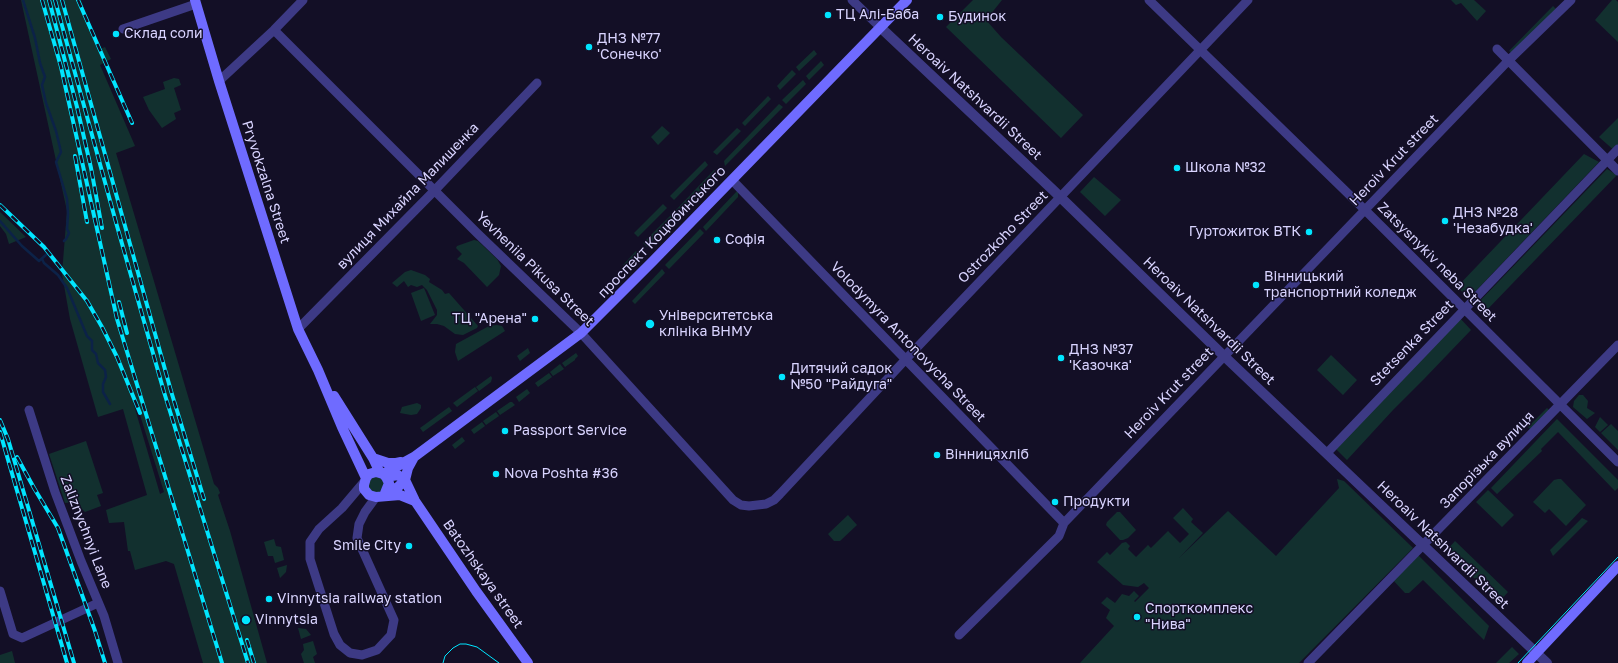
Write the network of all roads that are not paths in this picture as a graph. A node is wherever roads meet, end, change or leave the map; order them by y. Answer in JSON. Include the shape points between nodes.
{"nodes":[{"id":1,"x":303,"y":0,"type":"edge"},
{"id":2,"x":852,"y":0,"type":"edge"},
{"id":3,"x":907,"y":0,"type":"edge"},
{"id":4,"x":1149,"y":0,"type":"edge"},
{"id":5,"x":1248,"y":0,"type":"edge"},
{"id":6,"x":1571,"y":0,"type":"edge"},
{"id":7,"x":195,"y":2,"type":"edge"},
{"id":8,"x":880,"y":27,"type":"junction"},
{"id":9,"x":123,"y":29,"type":"dead end"},
{"id":10,"x":274,"y":30,"type":"junction"},
{"id":11,"x":1200,"y":50,"type":"junction"},
{"id":12,"x":1497,"y":50,"type":"dead end"},
{"id":13,"x":1508,"y":61,"type":"junction"},
{"id":14,"x":218,"y":81,"type":"junction"},
{"id":15,"x":537,"y":83,"type":"dead end"},
{"id":16,"x":1618,"y":150,"type":"edge"},
{"id":17,"x":1607,"y":160,"type":"junction"},
{"id":18,"x":1618,"y":171,"type":"edge"},
{"id":19,"x":732,"y":180,"type":"junction"},
{"id":20,"x":435,"y":190,"type":"junction"},
{"id":21,"x":1060,"y":197,"type":"junction"},
{"id":22,"x":1365,"y":210,"type":"junction"},
{"id":23,"x":1464,"y":309,"type":"junction"},
{"id":24,"x":298,"y":329,"type":"junction"},
{"id":25,"x":581,"y":333,"type":"junction"},
{"id":26,"x":1618,"y":345,"type":"edge"},
{"id":27,"x":1224,"y":356,"type":"junction"},
{"id":28,"x":906,"y":359,"type":"junction"},
{"id":29,"x":318,"y":370,"type":"junction"},
{"id":30,"x":1560,"y":405,"type":"junction"},
{"id":31,"x":29,"y":410,"type":"dead end"},
{"id":32,"x":1326,"y":453,"type":"junction"},
{"id":33,"x":414,"y":457,"type":"junction"},
{"id":34,"x":373,"y":458,"type":"junction"},
{"id":35,"x":1618,"y":462,"type":"edge"},
{"id":36,"x":383,"y":474,"type":"junction"},
{"id":37,"x":365,"y":480,"type":"junction"},
{"id":38,"x":405,"y":480,"type":"junction"},
{"id":39,"x":780,"y":494,"type":"joint"},
{"id":40,"x":381,"y":496,"type":"junction"},
{"id":41,"x":415,"y":500,"type":"junction"},
{"id":42,"x":1064,"y":522,"type":"junction"},
{"id":43,"x":1423,"y":546,"type":"junction"},
{"id":44,"x":1618,"y":566,"type":"edge"},
{"id":45,"x":0,"y":591,"type":"edge"},
{"id":46,"x":98,"y":602,"type":"junction"},
{"id":47,"x":959,"y":635,"type":"dead end"},
{"id":48,"x":1537,"y":653,"type":"junction"},
{"id":49,"x":118,"y":663,"type":"edge"},
{"id":50,"x":528,"y":663,"type":"edge"},
{"id":51,"x":1308,"y":663,"type":"edge"},
{"id":52,"x":1527,"y":663,"type":"edge"},
{"id":53,"x":1547,"y":663,"type":"edge"}],
"edges":[{"from":1,"to":10,"type":"street"},
{"from":2,"to":8,"type":"street","name":"Heroaiv Natshvardii Street"},
{"from":3,"to":8,"type":"main road","name":"проспект Коцюбинського"},
{"from":4,"to":11,"type":"street","name":"Zatsysnykiv neba Street"},
{"from":5,"to":11,"type":"street","name":"Ostrozkoho Street"},
{"from":6,"to":13,"type":"street","name":"Heroiv Krut street"},
{"from":7,"to":9,"type":"street"},
{"from":7,"to":14,"type":"main road","name":"Pryvokzalna Street"},
{"from":8,"to":19,"type":"main road","name":"проспект Коцюбинського"},
{"from":8,"to":21,"type":"street","name":"Heroaiv Natshvardii Street"},
{"from":10,"to":14,"type":"street"},
{"from":10,"to":20,"type":"street","name":"Yevheniia Pikusa Street"},
{"from":11,"to":21,"type":"street","name":"Ostrozkoho Street"},
{"from":11,"to":22,"type":"street","name":"Zatsysnykiv neba Street"},
{"from":12,"to":13,"type":"street"},
{"from":13,"to":17,"type":"street"},
{"from":13,"to":22,"type":"street","name":"Heroiv Krut street"},
{"from":14,"to":24,"type":"main road","name":"Pryvokzalna Street"},
{"from":15,"to":20,"type":"street","name":"вулиця Михайла Малишенка"},
{"from":16,"to":17,"type":"street","name":"Stetsenka Street"},
{"from":17,"to":18,"type":"street"},
{"from":17,"to":23,"type":"street","name":"Stetsenka Street"},
{"from":19,"to":25,"type":"main road","name":"проспект Коцюбинського"},
{"from":19,"to":28,"type":"street","name":"Volodymyra Antonovycha Street"},
{"from":20,"to":24,"type":"street","name":"вулиця Михайла Малишенка"},
{"from":20,"to":25,"type":"street","name":"Yevheniia Pikusa Street"},
{"from":21,"to":27,"type":"street","name":"Heroaiv Natshvardii Street"},
{"from":21,"to":28,"type":"street","name":"Ostrozkoho Street"},
{"from":22,"to":23,"type":"street","name":"Zatsysnykiv neba Street"},
{"from":22,"to":27,"type":"street","name":"Heroiv Krut street"},
{"from":23,"to":30,"type":"street","name":"Zatsysnykiv neba Street"},
{"from":23,"to":32,"type":"street","name":"Stetsenka Street"},
{"from":24,"to":29,"type":"main road","name":"Pryvokzalna Street"},
{"from":25,"to":33,"type":"main road","name":"проспект Коцюбинського"},
{"from":25,"to":39,"type":"street","name":"Yevheniia Pikusa Street","via":[[733,500],[741,505],[757,506],[774,500]]},
{"from":26,"to":30,"type":"street","name":"Запорізька вулиця"},
{"from":27,"to":32,"type":"street","name":"Heroaiv Natshvardii Street"},
{"from":27,"to":42,"type":"street","name":"Heroiv Krut street"},
{"from":28,"to":39,"type":"street","name":"Ostrozkoho Street"},
{"from":28,"to":42,"type":"street","name":"Volodymyra Antonovycha Street"},
{"from":29,"to":34,"type":"main road"},
{"from":29,"to":37,"type":"main road"},
{"from":30,"to":35,"type":"street","name":"Zatsysnykiv neba Street"},
{"from":30,"to":43,"type":"street","name":"Запорізька вулиця"},
{"from":31,"to":46,"type":"street","name":"Zaliznychnyi Lane","via":[[55,492]]},
{"from":32,"to":43,"type":"street","name":"Heroaiv Natshvardii Street"},
{"from":33,"to":34,"type":"main road","via":[[396,463]]},
{"from":33,"to":36,"type":"main road"},
{"from":33,"to":38,"type":"main road"},
{"from":34,"to":36,"type":"main road"},
{"from":36,"to":37,"type":"main road","via":[[372,472]]},
{"from":36,"to":38,"type":"main road","via":[[398,476]]},
{"from":36,"to":40,"type":"main road","via":[[389,483]]},
{"from":37,"to":40,"type":"main road","via":[[366,492]]},
{"from":37,"to":40,"type":"street","via":[[310,542],[310,559],[334,634],[340,645],[350,653],[362,655],[377,650],[391,635],[394,620],[357,538],[359,524],[365,512]]},
{"from":38,"to":40,"type":"main road","via":[[398,488]]},
{"from":38,"to":41,"type":"main road","name":"Batozhskaya street"},
{"from":40,"to":41,"type":"main road","via":[[400,495]]},
{"from":41,"to":50,"type":"main road","name":"Batozhskaya street"},
{"from":42,"to":47,"type":"street","name":"Heroiv Krut street","via":[[1059,536]]},
{"from":43,"to":48,"type":"street","name":"Heroaiv Natshvardii Street"},
{"from":43,"to":51,"type":"street","name":"Запорізька вулиця"},
{"from":44,"to":48,"type":"main road"},
{"from":45,"to":46,"type":"street","via":[[14,634],[22,638]]},
{"from":46,"to":49,"type":"street","name":"Zaliznychnyi Lane"},
{"from":48,"to":52,"type":"main road"},
{"from":48,"to":53,"type":"street","name":"Heroaiv Natshvardii Street"}]}
